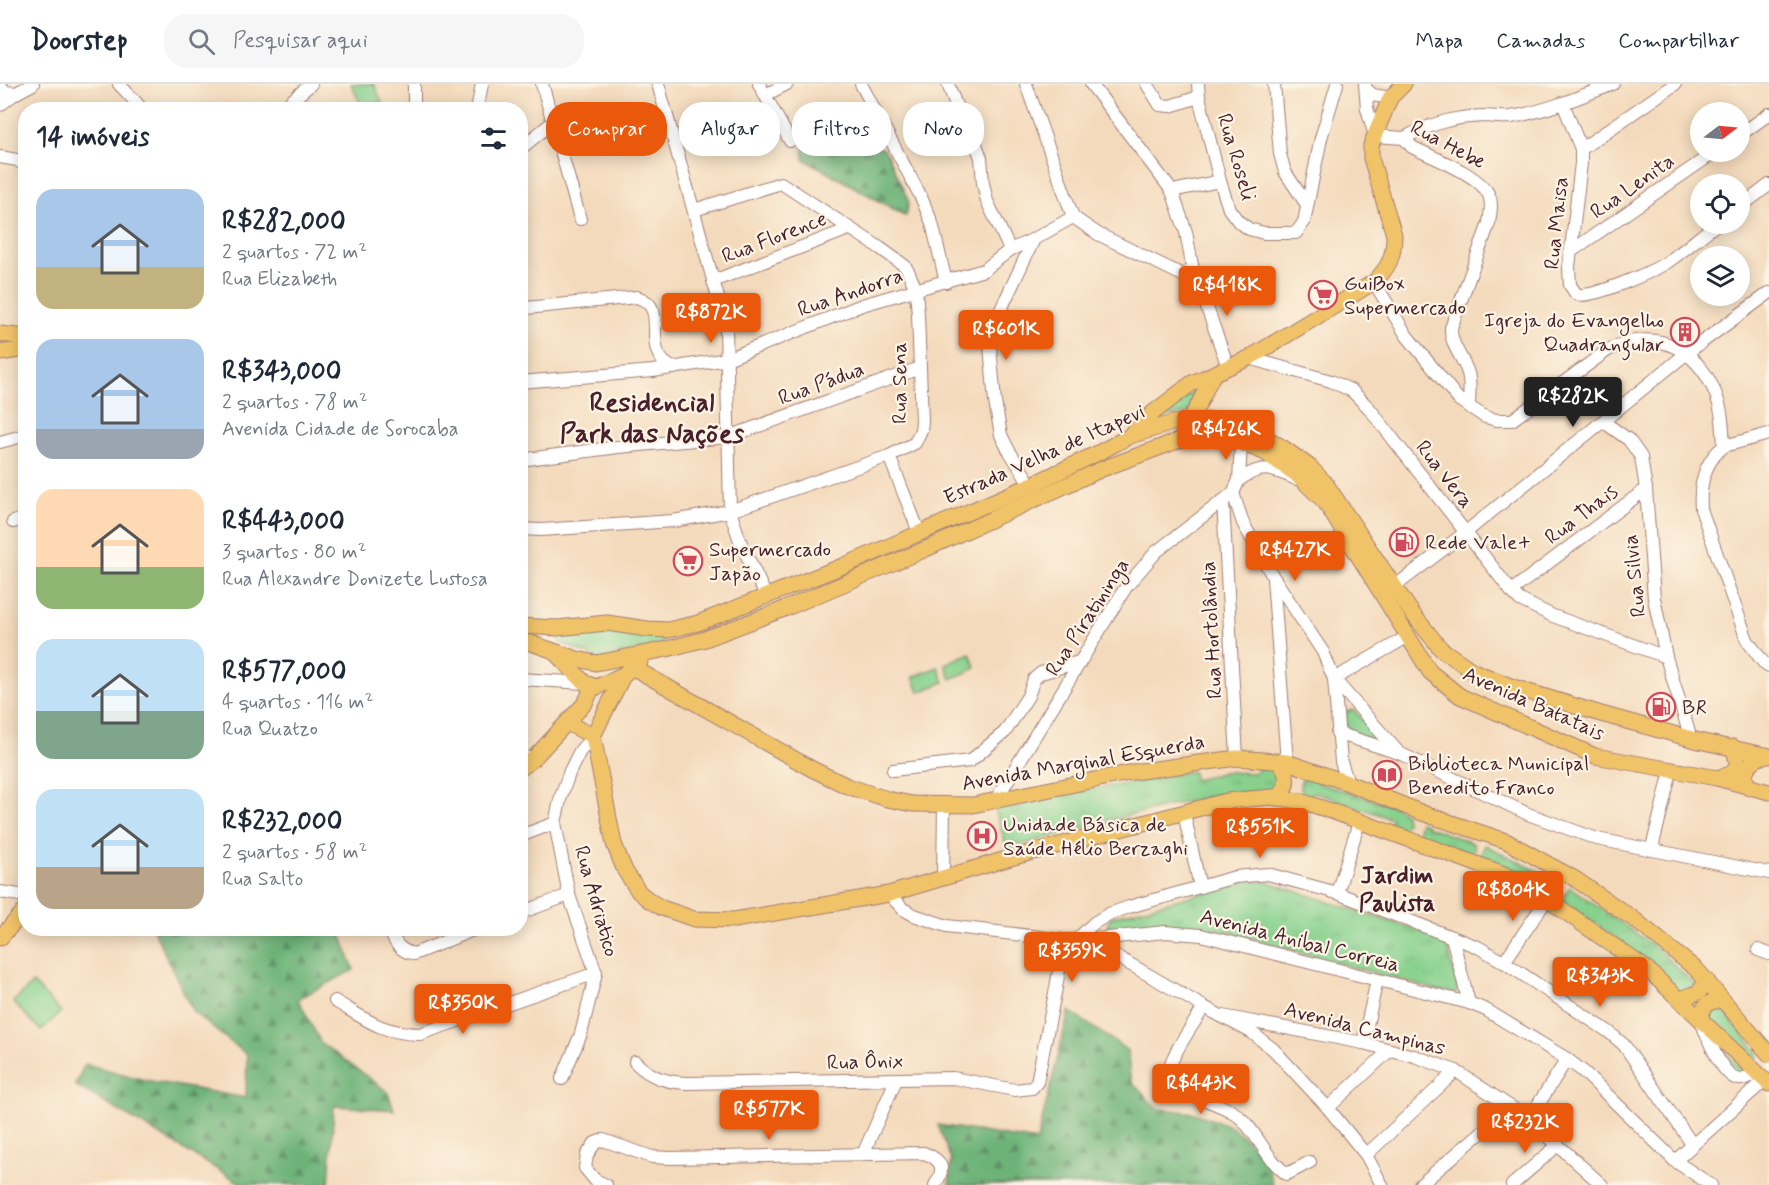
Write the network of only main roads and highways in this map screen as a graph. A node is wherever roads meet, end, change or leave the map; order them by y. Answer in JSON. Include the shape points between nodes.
{"nodes":[{"id":1,"x":1404,"y":84,"type":"edge"},
{"id":2,"x":0,"y":334,"type":"edge"},
{"id":3,"x":18,"y":336,"type":"edge"},
{"id":4,"x":18,"y":350,"type":"edge"},
{"id":5,"x":0,"y":353,"type":"edge"},
{"id":6,"x":1214,"y":374,"type":"junction"},
{"id":7,"x":1189,"y":421,"type":"junction"},
{"id":8,"x":1130,"y":436,"type":"junction"},
{"id":9,"x":1185,"y":438,"type":"joint"},
{"id":10,"x":1102,"y":469,"type":"junction"},
{"id":11,"x":528,"y":626,"type":"edge"},
{"id":12,"x":528,"y":644,"type":"edge"},
{"id":13,"x":551,"y":649,"type":"junction"},
{"id":14,"x":657,"y":652,"type":"junction"},
{"id":15,"x":628,"y":670,"type":"junction"},
{"id":16,"x":588,"y":684,"type":"junction"},
{"id":17,"x":567,"y":723,"type":"junction"},
{"id":18,"x":593,"y":736,"type":"junction"},
{"id":19,"x":1733,"y":747,"type":"junction"},
{"id":20,"x":1767,"y":756,"type":"edge"},
{"id":21,"x":528,"y":757,"type":"edge"},
{"id":22,"x":1283,"y":762,"type":"junction"},
{"id":23,"x":1309,"y":771,"type":"junction"},
{"id":24,"x":1717,"y":778,"type":"junction"},
{"id":25,"x":1749,"y":788,"type":"junction"},
{"id":26,"x":1769,"y":792,"type":"edge"},
{"id":27,"x":1276,"y":798,"type":"junction"},
{"id":28,"x":1304,"y":802,"type":"junction"},
{"id":29,"x":1408,"y":807,"type":"junction"},
{"id":30,"x":1401,"y":835,"type":"junction"},
{"id":31,"x":18,"y":918,"type":"edge"},
{"id":32,"x":0,"y":938,"type":"edge"},
{"id":33,"x":1707,"y":980,"type":"junction"},
{"id":34,"x":1680,"y":999,"type":"junction"},
{"id":35,"x":1723,"y":1001,"type":"junction"},
{"id":36,"x":1701,"y":1019,"type":"junction"},
{"id":37,"x":1767,"y":1052,"type":"edge"},
{"id":38,"x":1764,"y":1079,"type":"edge"}],
"edges":[{"from":1,"to":6,"type":"main road","via":[[1390,98],[1371,145],[1371,158],[1394,235],[1388,268],[1374,282],[1249,358]]},
{"from":2,"to":3,"type":"main road"},
{"from":4,"to":5,"type":"main road"},
{"from":6,"to":7,"type":"main road"},
{"from":6,"to":8,"type":"main road","via":[[1192,383]]},
{"from":7,"to":8,"type":"main road","name":"Estrada Velha de Itapevi"},
{"from":7,"to":10,"type":"main road","via":[[1168,437],[1112,459]]},
{"from":7,"to":19,"type":"main road","name":"Estrada Velha de Itapevi","via":[[1212,420],[1249,428],[1310,467],[1326,484],[1412,613],[1441,649],[1473,671],[1691,739]]},
{"from":8,"to":11,"type":"main road","name":"Estrada Velha de Itapevi","via":[[1031,485],[698,623],[668,630],[607,623]]},
{"from":9,"to":10,"type":"main road","name":"Estrada Velha de Itapevi"},
{"from":9,"to":24,"type":"main road","name":"Avenida Batatais","via":[[1202,435],[1241,443],[1264,452],[1312,487],[1430,672],[1460,696],[1595,756]]},
{"from":10,"to":14,"type":"main road","name":"Estrada Velha de Itapevi","via":[[784,609],[705,639]]},
{"from":12,"to":13,"type":"main road","name":"Estrada Velha de Itapevi"},
{"from":13,"to":14,"type":"main road","name":"Estrada Velha de Itapevi","via":[[596,663]]},
{"from":13,"to":16,"type":"main road"},
{"from":14,"to":15,"type":"main road"},
{"from":15,"to":16,"type":"main road","via":[[602,686]]},
{"from":15,"to":18,"type":"main road","name":"Rua Adriatico"},
{"from":15,"to":22,"type":"main road","name":"Avenida Marginal Esquerda","via":[[847,786],[912,804],[973,805],[1133,772],[1238,758]]},
{"from":16,"to":17,"type":"main road","via":[[590,695]]},
{"from":17,"to":18,"type":"main road"},
{"from":17,"to":21,"type":"main road"},
{"from":18,"to":27,"type":"main road","via":[[617,853],[625,871],[639,892],[662,908],[694,919],[734,920],[889,894],[1227,801]]},
{"from":19,"to":20,"type":"main road","name":"Estrada Velha de Itapevi"},
{"from":19,"to":24,"type":"main road","via":[[1738,764],[1735,771]]},
{"from":20,"to":25,"type":"main road","via":[[1750,762],[1746,780]]},
{"from":22,"to":23,"type":"main road","name":"Avenida Marginal Esquerda"},
{"from":22,"to":27,"type":"main road","via":[[1287,786]]},
{"from":23,"to":28,"type":"main road","via":[[1295,782],[1294,790]]},
{"from":23,"to":29,"type":"main road","name":"Avenida Marginal Esquerda"},
{"from":24,"to":25,"type":"main road","name":"Avenida Batatais"},
{"from":25,"to":26,"type":"main road","name":"Avenida Batatais"},
{"from":27,"to":28,"type":"main road"},
{"from":28,"to":30,"type":"main road"},
{"from":29,"to":30,"type":"main road","via":[[1413,821],[1409,831]]},
{"from":29,"to":33,"type":"main road","name":"Avenida Marginal Esquerda","via":[[1506,841],[1575,879],[1635,920]]},
{"from":30,"to":34,"type":"main road","via":[[1504,874],[1547,899],[1642,965]]},
{"from":31,"to":32,"type":"main road"},
{"from":33,"to":34,"type":"main road","via":[[1699,992]]},
{"from":33,"to":35,"type":"main road","name":"Avenida Marginal Esquerda"},
{"from":34,"to":36,"type":"main road"},
{"from":35,"to":36,"type":"main road","via":[[1707,1004]]},
{"from":35,"to":37,"type":"main road","name":"Avenida Marginal Esquerda"},
{"from":36,"to":38,"type":"main road"},
{"from":37,"to":38,"type":"main road"}]}
